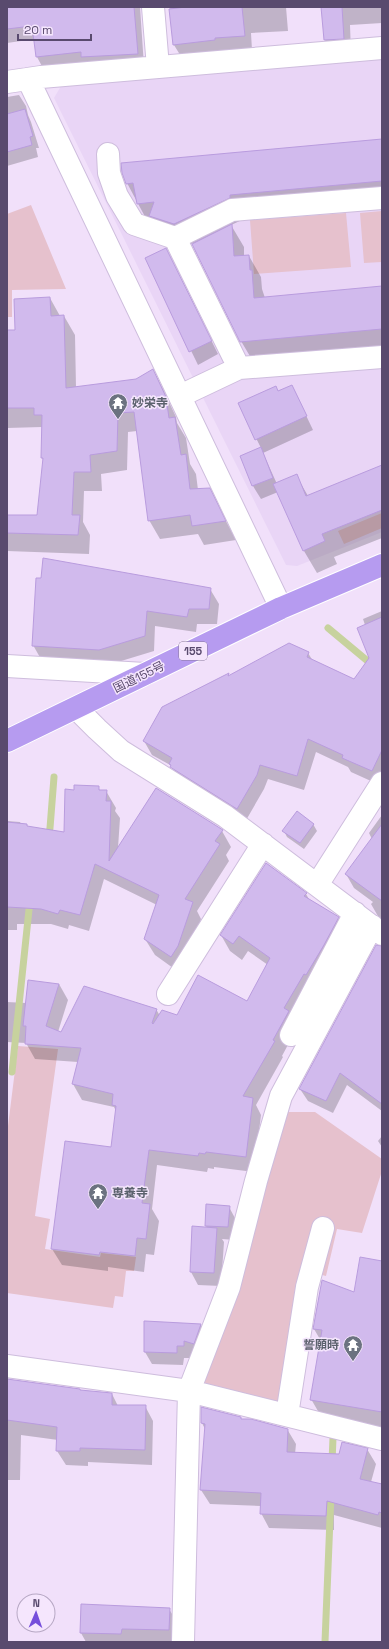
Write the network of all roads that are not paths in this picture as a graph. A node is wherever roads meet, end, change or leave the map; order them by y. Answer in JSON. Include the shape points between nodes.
{"nodes":[{"id":1,"x":153,"y":7,"type":"edge"},
{"id":2,"x":382,"y":48,"type":"edge"},
{"id":3,"x":158,"y":67,"type":"junction"},
{"id":4,"x":17,"y":81,"type":"edge"},
{"id":5,"x":108,"y":154,"type":"dead end"},
{"id":6,"x":382,"y":198,"type":"edge"},
{"id":7,"x":175,"y":238,"type":"junction"},
{"id":8,"x":382,"y":357,"type":"edge"},
{"id":9,"x":239,"y":368,"type":"junction"},
{"id":10,"x":180,"y":396,"type":"junction"},
{"id":11,"x":382,"y":565,"type":"edge"},
{"id":12,"x":281,"y":608,"type":"junction"},
{"id":13,"x":7,"y":666,"type":"edge"},
{"id":14,"x":145,"y":674,"type":"junction"},
{"id":15,"x":76,"y":708,"type":"junction"},
{"id":16,"x":7,"y":741,"type":"edge"},
{"id":17,"x":382,"y":783,"type":"edge"},
{"id":18,"x":263,"y":844,"type":"junction"},
{"id":19,"x":317,"y":885,"type":"junction"},
{"id":20,"x":370,"y":924,"type":"edge"},
{"id":21,"x":168,"y":994,"type":"dead end"},
{"id":22,"x":291,"y":1035,"type":"dead end"},
{"id":23,"x":323,"y":1228,"type":"dead end"},
{"id":24,"x":7,"y":1366,"type":"edge"},
{"id":25,"x":189,"y":1391,"type":"junction"},
{"id":26,"x":287,"y":1415,"type":"junction"},
{"id":27,"x":382,"y":1439,"type":"edge"},
{"id":28,"x":183,"y":1642,"type":"edge"}],
"edges":[{"from":1,"to":3,"type":"street"},
{"from":2,"to":3,"type":"street"},
{"from":3,"to":4,"type":"street"},
{"from":4,"to":10,"type":"street"},
{"from":5,"to":7,"type":"street","via":[[109,173],[117,196],[134,224]]},
{"from":6,"to":7,"type":"street","via":[[232,210]]},
{"from":7,"to":9,"type":"street"},
{"from":8,"to":9,"type":"street"},
{"from":9,"to":10,"type":"street"},
{"from":10,"to":12,"type":"street"},
{"from":11,"to":12,"type":"highway","name":"国道155号","number":"155"},
{"from":12,"to":14,"type":"highway","name":"国道155号","number":"155"},
{"from":13,"to":14,"type":"street"},
{"from":14,"to":15,"type":"highway","name":"国道155号","number":"155"},
{"from":15,"to":16,"type":"highway","name":"国道155号","number":"155"},
{"from":15,"to":18,"type":"street","via":[[121,750],[225,816]]},
{"from":17,"to":19,"type":"street"},
{"from":18,"to":19,"type":"street"},
{"from":18,"to":21,"type":"street"},
{"from":19,"to":20,"type":"street"},
{"from":20,"to":22,"type":"street"},
{"from":20,"to":25,"type":"street","via":[[281,1096],[229,1286]]},
{"from":23,"to":26,"type":"street","via":[[307,1287]]},
{"from":24,"to":25,"type":"street"},
{"from":25,"to":26,"type":"street"},
{"from":25,"to":28,"type":"street"},
{"from":26,"to":27,"type":"street"}]}
